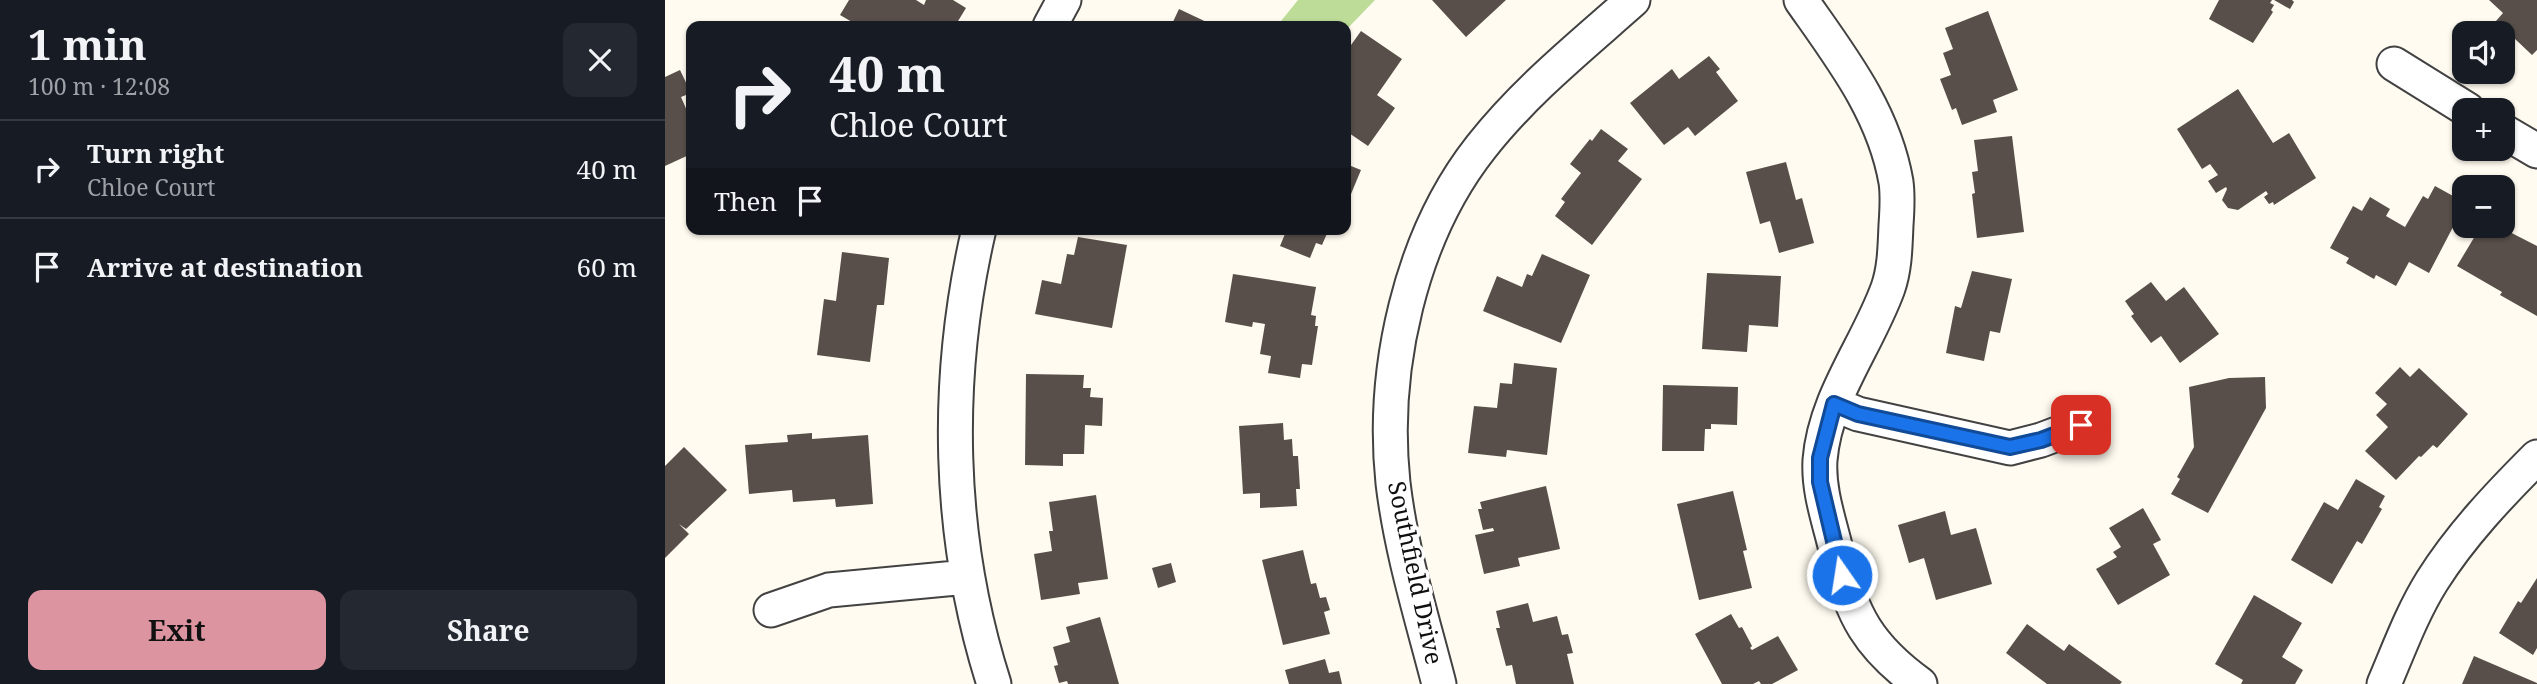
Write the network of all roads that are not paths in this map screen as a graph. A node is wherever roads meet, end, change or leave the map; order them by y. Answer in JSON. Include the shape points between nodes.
{"nodes":[{"id":1,"x":1064,"y":0,"type":"edge"},
{"id":2,"x":1633,"y":0,"type":"edge"},
{"id":3,"x":1801,"y":0,"type":"edge"},
{"id":4,"x":1053,"y":21,"type":"edge"},
{"id":5,"x":2394,"y":64,"type":"dead end"},
{"id":6,"x":2452,"y":100,"type":"edge"},
{"id":7,"x":2515,"y":138,"type":"edge"},
{"id":8,"x":2537,"y":151,"type":"edge"},
{"id":9,"x":978,"y":235,"type":"edge"},
{"id":10,"x":1834,"y":404,"type":"junction"},
{"id":11,"x":2081,"y":425,"type":"dead end"},
{"id":12,"x":2537,"y":457,"type":"edge"},
{"id":13,"x":967,"y":577,"type":"junction"},
{"id":14,"x":771,"y":610,"type":"dead end"},
{"id":15,"x":993,"y":684,"type":"edge"},
{"id":16,"x":1439,"y":684,"type":"edge"},
{"id":17,"x":1920,"y":684,"type":"edge"},
{"id":18,"x":2384,"y":684,"type":"edge"}],
"edges":[{"from":1,"to":4,"type":"street"},
{"from":2,"to":16,"type":"street","name":"Southfield Drive","via":[[1538,83],[1479,149],[1431,231],[1412,279],[1394,377],[1393,482],[1402,540]]},
{"from":3,"to":10,"type":"street","via":[[1867,98],[1896,183],[1888,286]]},
{"from":5,"to":6,"type":"street"},
{"from":7,"to":8,"type":"street"},
{"from":9,"to":13,"type":"street","via":[[964,299],[955,398],[958,520]]},
{"from":10,"to":11,"type":"street","via":[[1858,414],[2010,447]]},
{"from":10,"to":17,"type":"street","via":[[1822,448],[1820,482],[1842,575],[1862,626],[1899,668]]},
{"from":12,"to":18,"type":"street","via":[[2456,547],[2432,582]]},
{"from":13,"to":14,"type":"street","via":[[829,590]]},
{"from":13,"to":15,"type":"street"}]}
